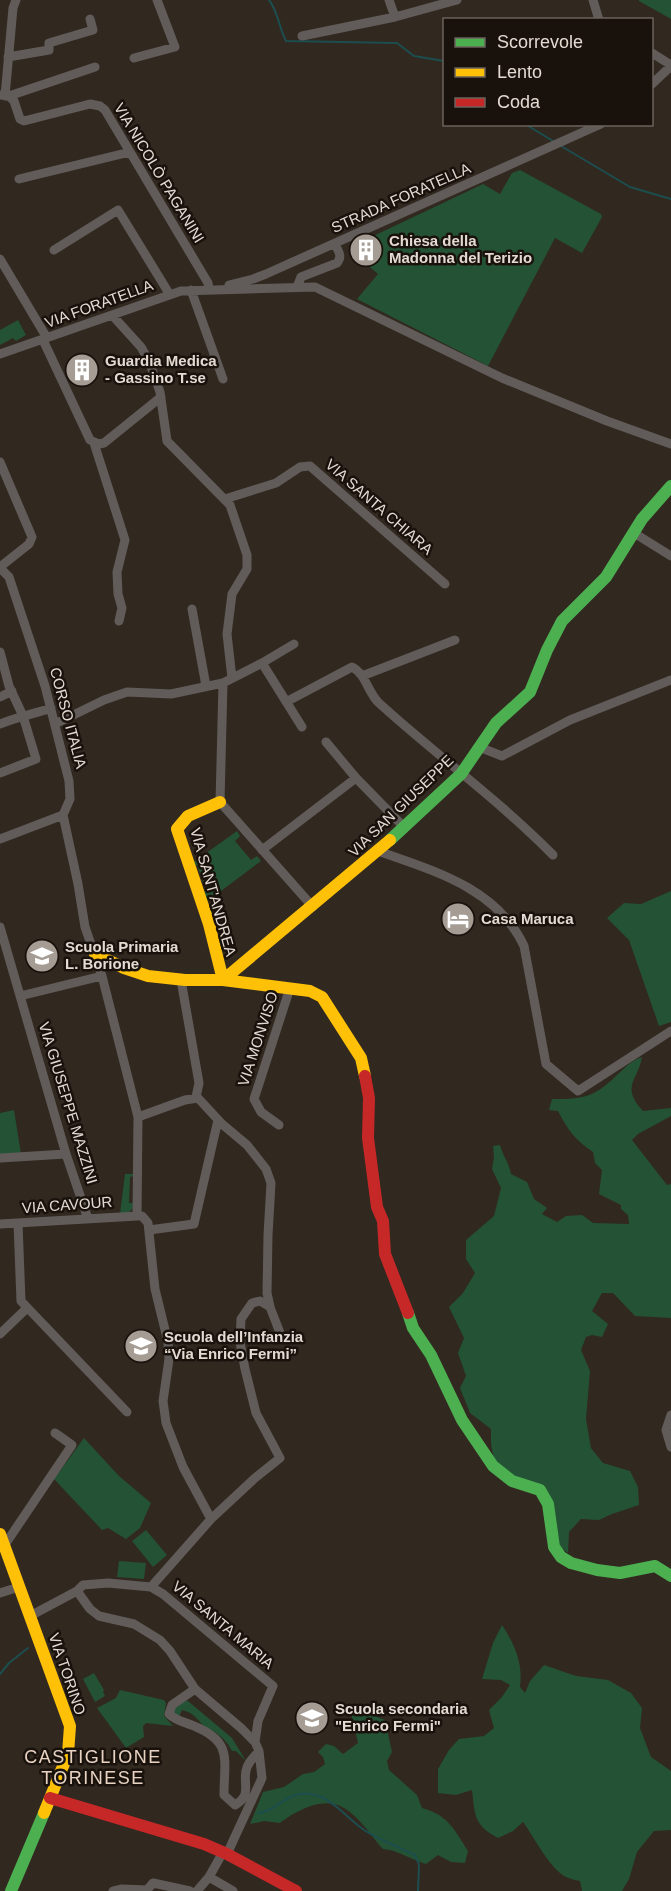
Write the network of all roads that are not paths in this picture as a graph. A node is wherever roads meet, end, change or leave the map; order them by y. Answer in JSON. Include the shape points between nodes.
{"nodes":[{"id":1,"x":16,"y":0,"type":"edge"},
{"id":2,"x":157,"y":0,"type":"edge"},
{"id":3,"x":389,"y":0,"type":"edge"},
{"id":4,"x":457,"y":0,"type":"edge"},
{"id":5,"x":593,"y":0,"type":"edge"},
{"id":6,"x":394,"y":18,"type":"junction"},
{"id":7,"x":598,"y":18,"type":"edge"},
{"id":8,"x":90,"y":19,"type":"dead end"},
{"id":9,"x":302,"y":36,"type":"dead end"},
{"id":10,"x":653,"y":54,"type":"edge"},
{"id":11,"x":9,"y":57,"type":"junction"},
{"id":12,"x":134,"y":58,"type":"dead end"},
{"id":13,"x":671,"y":65,"type":"edge"},
{"id":14,"x":95,"y":68,"type":"dead end"},
{"id":15,"x":653,"y":82,"type":"edge"},
{"id":16,"x":5,"y":96,"type":"edge"},
{"id":17,"x":597,"y":126,"type":"edge"},
{"id":18,"x":130,"y":152,"type":"junction"},
{"id":19,"x":19,"y":179,"type":"dead end"},
{"id":20,"x":335,"y":244,"type":"junction"},
{"id":21,"x":54,"y":250,"type":"dead end"},
{"id":22,"x":0,"y":259,"type":"edge"},
{"id":23,"x":266,"y":274,"type":"junction"},
{"id":24,"x":253,"y":279,"type":"junction"},
{"id":25,"x":262,"y":288,"type":"junction"},
{"id":26,"x":277,"y":288,"type":"junction"},
{"id":27,"x":297,"y":288,"type":"junction"},
{"id":28,"x":191,"y":290,"type":"junction"},
{"id":29,"x":209,"y":290,"type":"junction"},
{"id":30,"x":170,"y":295,"type":"junction"},
{"id":31,"x":112,"y":315,"type":"junction"},
{"id":32,"x":45,"y":339,"type":"junction"},
{"id":33,"x":0,"y":354,"type":"edge"},
{"id":34,"x":223,"y":380,"type":"dead end"},
{"id":35,"x":161,"y":397,"type":"junction"},
{"id":36,"x":94,"y":443,"type":"junction"},
{"id":37,"x":670,"y":444,"type":"edge"},
{"id":38,"x":0,"y":462,"type":"edge"},
{"id":39,"x":669,"y":487,"type":"edge"},
{"id":40,"x":225,"y":499,"type":"junction"},
{"id":41,"x":634,"y":533,"type":"junction"},
{"id":42,"x":671,"y":556,"type":"edge"},
{"id":43,"x":0,"y":567,"type":"edge"},
{"id":44,"x":444,"y":584,"type":"dead end"},
{"id":45,"x":192,"y":609,"type":"dead end"},
{"id":46,"x":119,"y":621,"type":"dead end"},
{"id":47,"x":455,"y":640,"type":"dead end"},
{"id":48,"x":294,"y":644,"type":"dead end"},
{"id":49,"x":0,"y":652,"type":"edge"},
{"id":50,"x":262,"y":663,"type":"junction"},
{"id":51,"x":362,"y":676,"type":"junction"},
{"id":52,"x":228,"y":680,"type":"junction"},
{"id":53,"x":671,"y":680,"type":"edge"},
{"id":54,"x":206,"y":686,"type":"junction"},
{"id":55,"x":12,"y":691,"type":"junction"},
{"id":56,"x":0,"y":697,"type":"edge"},
{"id":57,"x":286,"y":702,"type":"junction"},
{"id":58,"x":51,"y":708,"type":"junction"},
{"id":59,"x":23,"y":716,"type":"junction"},
{"id":60,"x":0,"y":724,"type":"edge"},
{"id":61,"x":55,"y":724,"type":"junction"},
{"id":62,"x":302,"y":727,"type":"dead end"},
{"id":63,"x":326,"y":742,"type":"dead end"},
{"id":64,"x":479,"y":747,"type":"junction"},
{"id":65,"x":0,"y":773,"type":"edge"},
{"id":66,"x":461,"y":774,"type":"junction"},
{"id":67,"x":356,"y":778,"type":"junction"},
{"id":68,"x":220,"y":802,"type":"junction"},
{"id":69,"x":63,"y":814,"type":"junction"},
{"id":70,"x":404,"y":827,"type":"junction"},
{"id":71,"x":0,"y":839,"type":"edge"},
{"id":72,"x":262,"y":850,"type":"junction"},
{"id":73,"x":378,"y":851,"type":"junction"},
{"id":74,"x":553,"y":855,"type":"dead end"},
{"id":75,"x":313,"y":907,"type":"junction"},
{"id":76,"x":0,"y":927,"type":"edge"},
{"id":77,"x":95,"y":954,"type":"junction"},
{"id":78,"x":102,"y":976,"type":"junction"},
{"id":79,"x":181,"y":980,"type":"junction"},
{"id":80,"x":223,"y":980,"type":"junction"},
{"id":81,"x":290,"y":988,"type":"junction"},
{"id":82,"x":20,"y":996,"type":"junction"},
{"id":83,"x":671,"y":1031,"type":"edge"},
{"id":84,"x":196,"y":1097,"type":"junction"},
{"id":85,"x":138,"y":1117,"type":"junction"},
{"id":86,"x":218,"y":1120,"type":"junction"},
{"id":87,"x":279,"y":1125,"type":"dead end"},
{"id":88,"x":66,"y":1154,"type":"junction"},
{"id":89,"x":0,"y":1158,"type":"edge"},
{"id":90,"x":137,"y":1216,"type":"junction"},
{"id":91,"x":88,"y":1219,"type":"junction"},
{"id":92,"x":18,"y":1223,"type":"junction"},
{"id":93,"x":0,"y":1224,"type":"edge"},
{"id":94,"x":149,"y":1230,"type":"junction"},
{"id":95,"x":270,"y":1306,"type":"junction"},
{"id":96,"x":27,"y":1308,"type":"junction"},
{"id":97,"x":0,"y":1334,"type":"edge"},
{"id":98,"x":282,"y":1338,"type":"dead end"},
{"id":99,"x":127,"y":1412,"type":"dead end"},
{"id":100,"x":671,"y":1415,"type":"edge"},
{"id":101,"x":55,"y":1433,"type":"dead end"},
{"id":102,"x":671,"y":1447,"type":"edge"},
{"id":103,"x":211,"y":1519,"type":"junction"},
{"id":104,"x":2,"y":1540,"type":"edge"},
{"id":105,"x":665,"y":1568,"type":"edge"},
{"id":106,"x":671,"y":1576,"type":"edge"},
{"id":107,"x":19,"y":1587,"type":"junction"},
{"id":108,"x":151,"y":1587,"type":"junction"},
{"id":109,"x":77,"y":1591,"type":"junction"},
{"id":110,"x":0,"y":1593,"type":"edge"},
{"id":111,"x":30,"y":1616,"type":"junction"},
{"id":112,"x":195,"y":1689,"type":"junction"},
{"id":113,"x":257,"y":1747,"type":"junction"},
{"id":114,"x":50,"y":1798,"type":"junction"},
{"id":115,"x":225,"y":1853,"type":"junction"},
{"id":116,"x":209,"y":1877,"type":"junction"},
{"id":117,"x":11,"y":1891,"type":"edge"},
{"id":118,"x":112,"y":1891,"type":"edge"},
{"id":119,"x":190,"y":1891,"type":"edge"},
{"id":120,"x":197,"y":1891,"type":"edge"},
{"id":121,"x":233,"y":1891,"type":"edge"},
{"id":122,"x":296,"y":1891,"type":"edge"}],
"edges":[{"from":1,"to":11,"type":"street"},
{"from":2,"to":12,"type":"street","via":[[175,47]]},
{"from":3,"to":6,"type":"street"},
{"from":4,"to":6,"type":"street"},
{"from":5,"to":7,"type":"street"},
{"from":6,"to":9,"type":"street"},
{"from":8,"to":11,"type":"street","via":[[93,30],[49,43],[50,50]]},
{"from":10,"to":13,"type":"street"},
{"from":11,"to":16,"type":"street"},
{"from":13,"to":15,"type":"street"},
{"from":14,"to":16,"type":"street"},
{"from":16,"to":18,"type":"street","name":"VIA NICOLÒ PAGANINI","via":[[14,101],[24,121],[90,104],[100,106]]},
{"from":17,"to":20,"type":"street","name":"STRADA FORATELLA"},
{"from":18,"to":19,"type":"street"},
{"from":18,"to":29,"type":"street","name":"VIA NICOLÒ PAGANINI"},
{"from":20,"to":23,"type":"street","name":"STRADA FORATELLA"},
{"from":20,"to":27,"type":"street","via":[[340,254],[337,263],[301,277]]},
{"from":21,"to":30,"type":"street","via":[[118,210]]},
{"from":22,"to":32,"type":"street"},
{"from":23,"to":24,"type":"street","name":"STRADA FORATELLA"},
{"from":23,"to":26,"type":"street"},
{"from":24,"to":25,"type":"street"},
{"from":24,"to":29,"type":"street","name":"STRADA FORATELLA"},
{"from":25,"to":26,"type":"street"},
{"from":25,"to":29,"type":"street"},
{"from":26,"to":27,"type":"street"},
{"from":27,"to":37,"type":"street","via":[[315,287],[502,378]]},
{"from":28,"to":29,"type":"street","name":"VIA FORATELLA"},
{"from":28,"to":30,"type":"street","name":"VIA FORATELLA"},
{"from":28,"to":34,"type":"street"},
{"from":30,"to":31,"type":"street","name":"VIA FORATELLA"},
{"from":31,"to":32,"type":"street","name":"VIA FORATELLA"},
{"from":31,"to":35,"type":"street","via":[[141,347]]},
{"from":32,"to":33,"type":"street","name":"VIA FORATELLA"},
{"from":32,"to":36,"type":"street"},
{"from":35,"to":36,"type":"street","via":[[104,443]]},
{"from":35,"to":40,"type":"street","via":[[167,441]]},
{"from":36,"to":46,"type":"street","via":[[124,540],[117,572],[122,608]]},
{"from":38,"to":43,"type":"street","via":[[32,537],[29,544]]},
{"from":39,"to":41,"type":"street","name":"VIA SAN GIUSEPPE"},
{"from":40,"to":44,"type":"street","name":"VIA SANTA CHIARA","via":[[276,483],[300,467],[310,466]]},
{"from":40,"to":52,"type":"street","via":[[247,555],[247,569],[232,594],[227,634]]},
{"from":41,"to":42,"type":"street"},
{"from":41,"to":64,"type":"street","name":"VIA SAN GIUSEPPE","via":[[606,577],[562,621],[530,692],[496,723]]},
{"from":43,"to":58,"type":"street","name":"CORSO ITALIA","via":[[9,577]]},
{"from":45,"to":54,"type":"street"},
{"from":47,"to":51,"type":"street"},
{"from":48,"to":50,"type":"street"},
{"from":49,"to":55,"type":"street"},
{"from":50,"to":52,"type":"street"},
{"from":50,"to":57,"type":"street"},
{"from":51,"to":57,"type":"street","via":[[352,667]]},
{"from":51,"to":66,"type":"street","via":[[375,699]]},
{"from":52,"to":54,"type":"street"},
{"from":52,"to":68,"type":"street"},
{"from":53,"to":64,"type":"street","via":[[570,720],[502,756]]},
{"from":54,"to":61,"type":"street","via":[[171,694],[127,692]]},
{"from":55,"to":56,"type":"street"},
{"from":55,"to":59,"type":"street"},
{"from":57,"to":62,"type":"street"},
{"from":58,"to":59,"type":"street"},
{"from":58,"to":61,"type":"street","name":"CORSO ITALIA"},
{"from":59,"to":60,"type":"street"},
{"from":59,"to":65,"type":"street","via":[[36,759]]},
{"from":61,"to":69,"type":"street","name":"CORSO ITALIA","via":[[69,781],[70,799]]},
{"from":63,"to":67,"type":"street"},
{"from":64,"to":66,"type":"street","name":"VIA SAN GIUSEPPE"},
{"from":66,"to":70,"type":"street","name":"VIA SAN GIUSEPPE"},
{"from":66,"to":74,"type":"street"},
{"from":67,"to":70,"type":"street"},
{"from":67,"to":72,"type":"street"},
{"from":68,"to":72,"type":"street"},
{"from":68,"to":80,"type":"street","name":"VIA SANT'ANDREA","via":[[184,818],[177,829]]},
{"from":69,"to":71,"type":"street"},
{"from":69,"to":77,"type":"street","via":[[85,927]]},
{"from":70,"to":73,"type":"street","name":"VIA SAN GIUSEPPE"},
{"from":72,"to":75,"type":"street"},
{"from":73,"to":75,"type":"street","name":"VIA SAN GIUSEPPE"},
{"from":73,"to":83,"type":"street","via":[[475,890],[517,929],[524,946],[546,1064],[578,1092]]},
{"from":75,"to":80,"type":"street","name":"VIA SAN GIUSEPPE"},
{"from":76,"to":82,"type":"street","name":"VIA GIUSEPPE MAZZINI"},
{"from":77,"to":78,"type":"street"},
{"from":77,"to":79,"type":"street","via":[[124,968]]},
{"from":78,"to":82,"type":"street"},
{"from":78,"to":85,"type":"street"},
{"from":79,"to":80,"type":"street"},
{"from":79,"to":84,"type":"street","via":[[199,1083]]},
{"from":80,"to":81,"type":"street"},
{"from":81,"to":87,"type":"street","name":"VIA MONVISO","via":[[254,1099],[261,1112]]},
{"from":81,"to":105,"type":"street","via":[[322,997],[361,1058],[369,1098],[368,1138],[385,1254],[413,1328],[431,1355],[462,1420],[493,1466],[512,1481],[540,1490],[548,1504],[554,1547],[561,1557],[589,1568],[620,1573],[655,1566]]},
{"from":82,"to":88,"type":"street","name":"VIA GIUSEPPE MAZZINI"},
{"from":84,"to":85,"type":"street"},
{"from":84,"to":86,"type":"street"},
{"from":85,"to":90,"type":"street"},
{"from":86,"to":94,"type":"street","via":[[194,1224]]},
{"from":86,"to":95,"type":"street","via":[[247,1145],[266,1169],[271,1184],[267,1293]]},
{"from":88,"to":89,"type":"street"},
{"from":88,"to":91,"type":"street","name":"VIA GIUSEPPE MAZZINI"},
{"from":90,"to":91,"type":"street","name":"VIA CAVOUR"},
{"from":90,"to":94,"type":"street","via":[[142,1216]]},
{"from":91,"to":92,"type":"street","name":"VIA CAVOUR"},
{"from":92,"to":93,"type":"street","name":"VIA CAVOUR"},
{"from":92,"to":96,"type":"street","via":[[21,1301]]},
{"from":94,"to":103,"type":"street","via":[[155,1289],[168,1342],[163,1401],[166,1423],[183,1467]]},
{"from":95,"to":98,"type":"street"},
{"from":95,"to":103,"type":"street","via":[[260,1301],[252,1303],[241,1319],[240,1342],[256,1413],[280,1458]]},
{"from":96,"to":97,"type":"street"},
{"from":96,"to":99,"type":"street"},
{"from":100,"to":102,"type":"street","via":[[666,1430]]},
{"from":101,"to":104,"type":"street","via":[[72,1445]]},
{"from":103,"to":108,"type":"street"},
{"from":104,"to":107,"type":"street","name":"VIA TORINO"},
{"from":105,"to":106,"type":"street"},
{"from":107,"to":110,"type":"street"},
{"from":107,"to":111,"type":"street","name":"VIA TORINO"},
{"from":108,"to":109,"type":"street","name":"VIA SANTA MARIA","via":[[98,1583],[83,1585]]},
{"from":108,"to":113,"type":"street","name":"VIA SANTA MARIA","via":[[273,1686],[258,1720]]},
{"from":109,"to":111,"type":"street","name":"VIA SANTA MARIA"},
{"from":109,"to":112,"type":"street","via":[[99,1616],[134,1624],[160,1640]]},
{"from":111,"to":114,"type":"street","name":"VIA TORINO","via":[[70,1726],[68,1754]]},
{"from":112,"to":113,"type":"street"},
{"from":112,"to":113,"type":"street","via":[[172,1705],[169,1714],[218,1739],[224,1749],[224,1795],[235,1805],[244,1796],[245,1773]]},
{"from":113,"to":115,"type":"street","via":[[262,1778]]},
{"from":114,"to":115,"type":"street"},
{"from":114,"to":117,"type":"street","name":"VIA TORINO"},
{"from":115,"to":116,"type":"street"},
{"from":115,"to":122,"type":"street"},
{"from":116,"to":120,"type":"street"},
{"from":116,"to":121,"type":"street"},
{"from":118,"to":119,"type":"street","via":[[147,1890],[153,1883]]}]}
